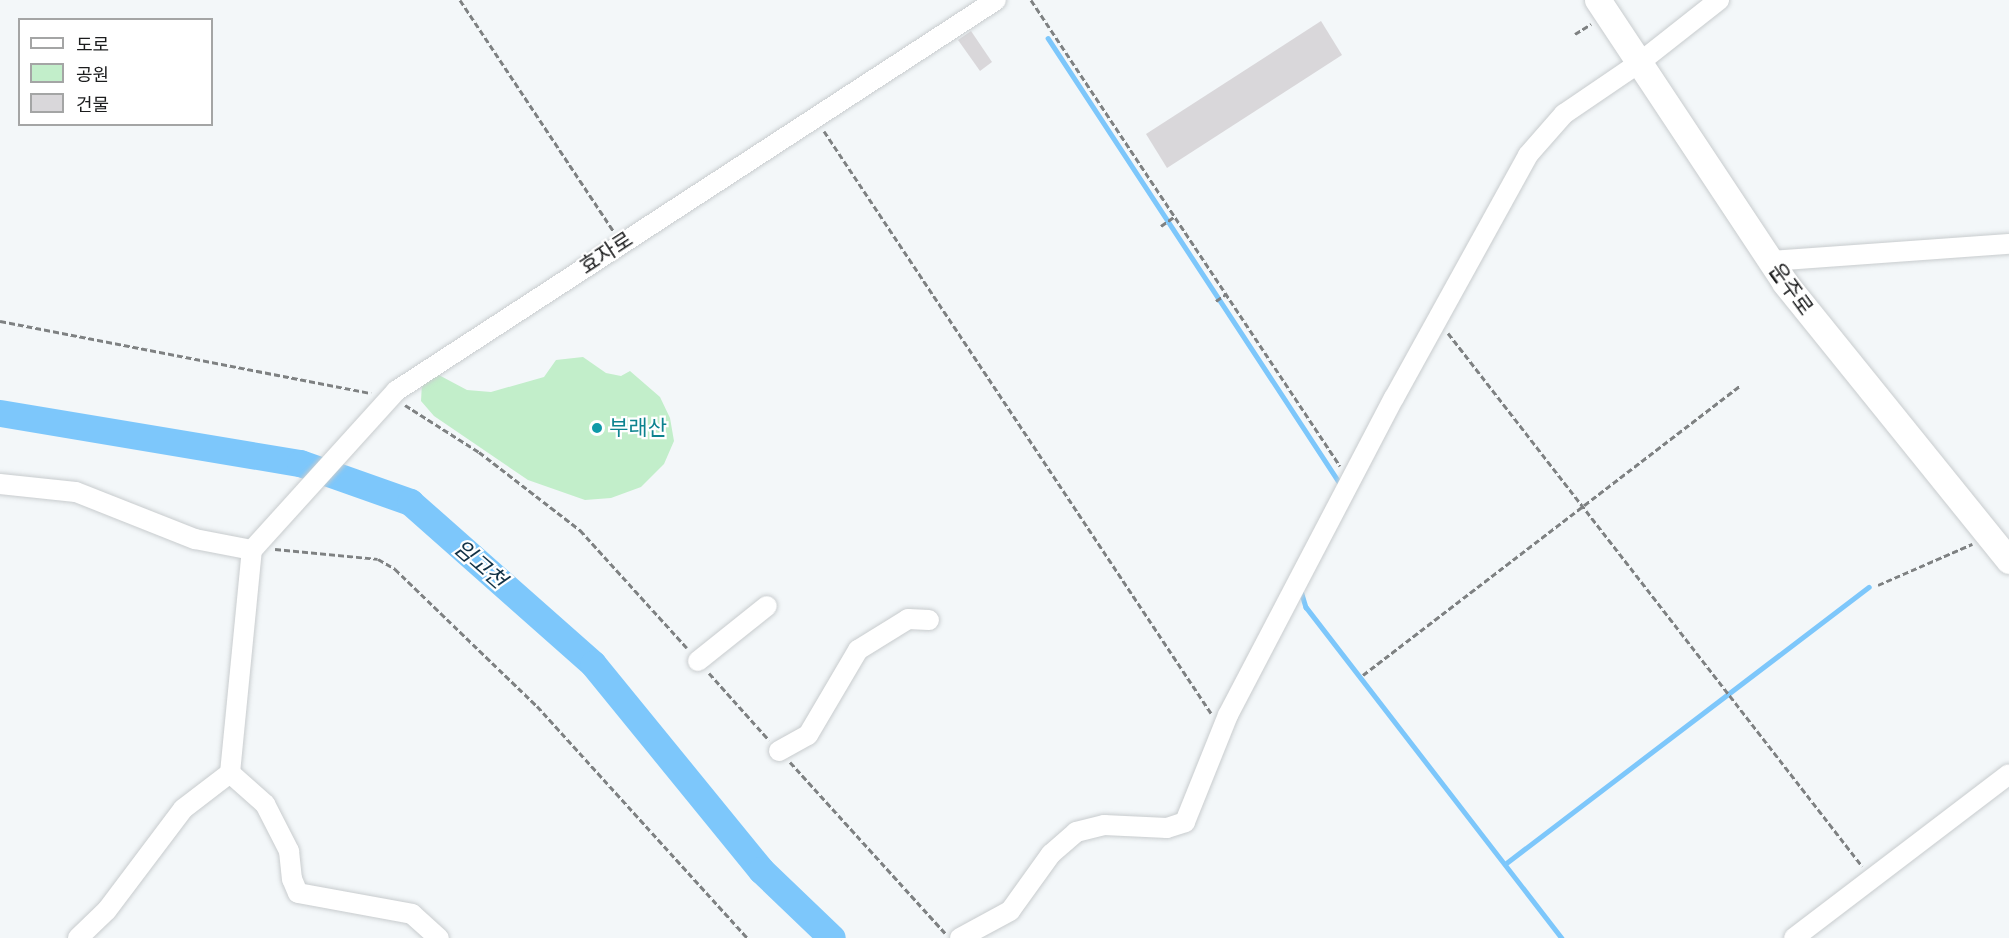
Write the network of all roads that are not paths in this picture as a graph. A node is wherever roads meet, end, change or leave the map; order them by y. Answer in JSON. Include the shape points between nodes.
{"nodes":[{"id":1,"x":996,"y":0,"type":"edge"},
{"id":2,"x":1598,"y":0,"type":"edge"},
{"id":3,"x":1719,"y":0,"type":"edge"},
{"id":4,"x":1639,"y":63,"type":"junction"},
{"id":5,"x":2009,"y":243,"type":"edge"},
{"id":6,"x":1770,"y":261,"type":"junction"},
{"id":7,"x":0,"y":484,"type":"edge"},
{"id":8,"x":261,"y":543,"type":"junction"},
{"id":9,"x":2009,"y":561,"type":"edge"},
{"id":10,"x":767,"y":606,"type":"dead end"},
{"id":11,"x":929,"y":620,"type":"dead end"},
{"id":12,"x":698,"y":661,"type":"dead end"},
{"id":13,"x":779,"y":751,"type":"dead end"},
{"id":14,"x":230,"y":773,"type":"junction"},
{"id":15,"x":2009,"y":774,"type":"edge"},
{"id":16,"x":78,"y":938,"type":"edge"},
{"id":17,"x":439,"y":938,"type":"edge"},
{"id":18,"x":960,"y":938,"type":"edge"},
{"id":19,"x":1794,"y":938,"type":"edge"}],
"edges":[{"from":1,"to":8,"type":"street","name":"효자로","via":[[621,243],[385,402]]},
{"from":2,"to":4,"type":"main road","name":"운주로"},
{"from":3,"to":4,"type":"street"},
{"from":4,"to":6,"type":"main road","name":"운주로"},
{"from":4,"to":18,"type":"street","via":[[1564,114],[1544,134],[1434,324],[1221,729],[1185,822],[1156,829],[1097,825],[1076,832],[1051,854],[1010,911]]},
{"from":5,"to":6,"type":"street"},
{"from":6,"to":9,"type":"main road","name":"운주로","via":[[1843,358]]},
{"from":7,"to":8,"type":"street","via":[[76,492],[195,539]]},
{"from":8,"to":14,"type":"street"},
{"from":10,"to":12,"type":"street"},
{"from":11,"to":13,"type":"street","via":[[908,619],[858,650],[808,735]]},
{"from":14,"to":16,"type":"street","via":[[183,809],[107,910]]},
{"from":14,"to":17,"type":"street","via":[[265,804],[289,850],[292,879],[298,893],[412,914]]},
{"from":15,"to":19,"type":"street"}]}
